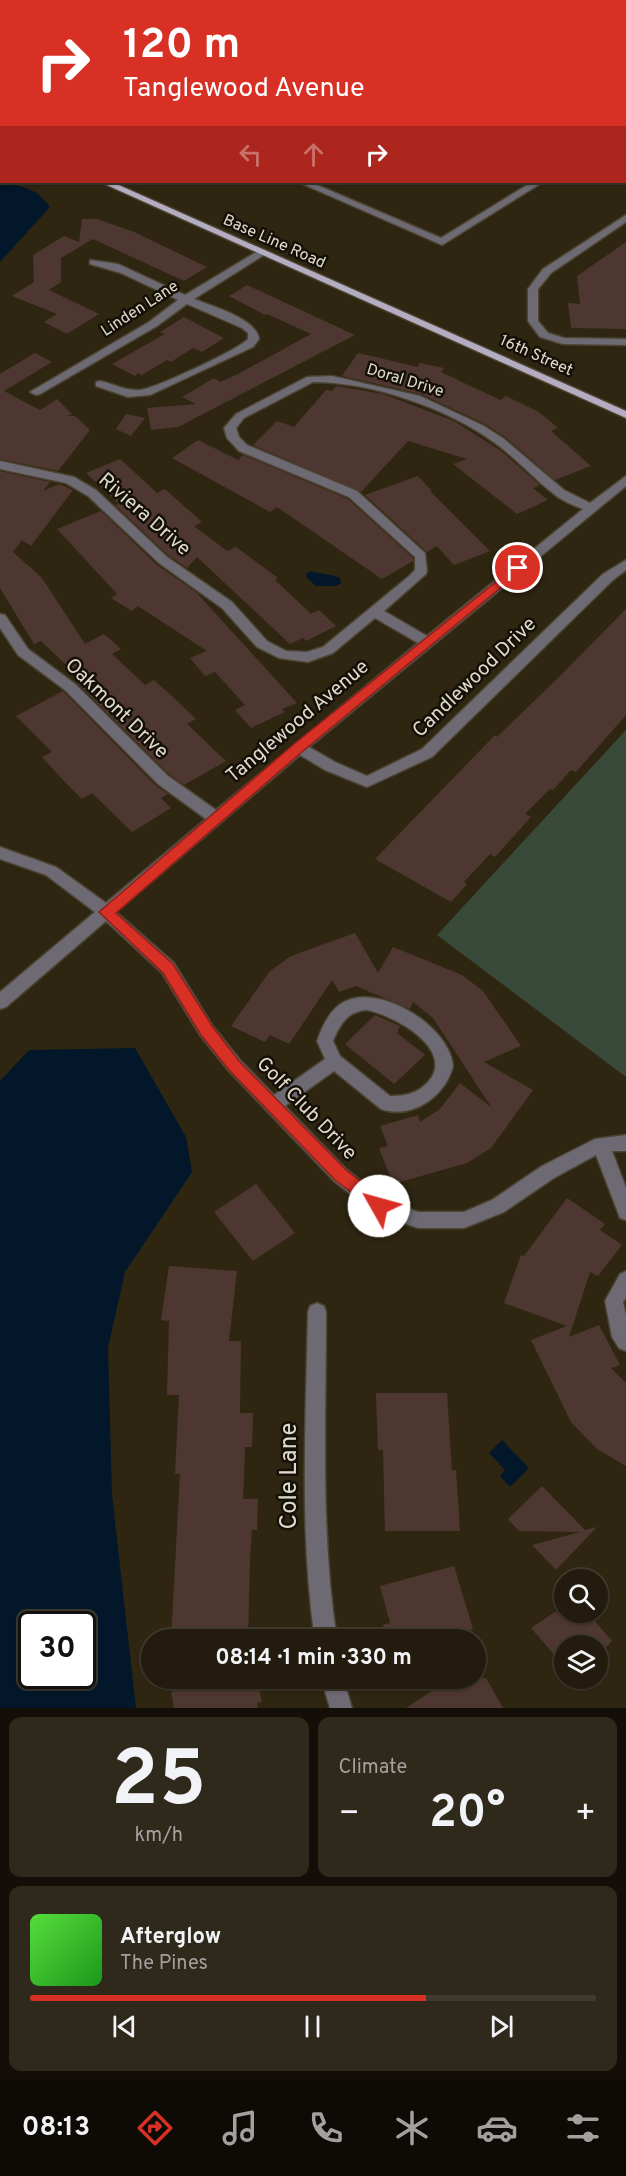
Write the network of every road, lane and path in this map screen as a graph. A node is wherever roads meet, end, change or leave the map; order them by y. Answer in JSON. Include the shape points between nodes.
{"nodes":[{"id":1,"x":107,"y":183,"type":"edge"},
{"id":2,"x":305,"y":183,"type":"edge"},
{"id":3,"x":536,"y":183,"type":"edge"},
{"id":4,"x":626,"y":218,"type":"edge"},
{"id":5,"x":262,"y":253,"type":"junction"},
{"id":6,"x":94,"y":262,"type":"dead end"},
{"id":7,"x":188,"y":298,"type":"junction"},
{"id":8,"x":432,"y":327,"type":"joint"},
{"id":9,"x":626,"y":342,"type":"edge"},
{"id":10,"x":100,"y":384,"type":"dead end"},
{"id":11,"x":36,"y":392,"type":"dead end"},
{"id":12,"x":626,"y":415,"type":"edge"},
{"id":13,"x":0,"y":465,"type":"edge"},
{"id":14,"x":626,"y":480,"type":"edge"},
{"id":15,"x":590,"y":508,"type":"junction"},
{"id":16,"x":626,"y":564,"type":"edge"},
{"id":17,"x":375,"y":612,"type":"junction"},
{"id":18,"x":0,"y":618,"type":"edge"},
{"id":19,"x":428,"y":643,"type":"junction"},
{"id":20,"x":299,"y":747,"type":"junction"},
{"id":21,"x":216,"y":818,"type":"junction"},
{"id":22,"x":0,"y":853,"type":"edge"},
{"id":23,"x":106,"y":912,"type":"junction"},
{"id":24,"x":0,"y":1002,"type":"edge"},
{"id":25,"x":334,"y":1061,"type":"junction"},
{"id":26,"x":273,"y":1105,"type":"junction"},
{"id":27,"x":626,"y":1143,"type":"edge"},
{"id":28,"x":601,"y":1144,"type":"junction"},
{"id":29,"x":626,"y":1212,"type":"edge"},
{"id":30,"x":626,"y":1280,"type":"edge"},
{"id":31,"x":317,"y":1312,"type":"dead end"},
{"id":32,"x":626,"y":1342,"type":"edge"},
{"id":33,"x":324,"y":1629,"type":"edge"},
{"id":34,"x":335,"y":1689,"type":"edge"},
{"id":35,"x":341,"y":1708,"type":"edge"}],
"edges":[{"from":1,"to":5,"type":"main road","name":"Base Line Road"},
{"from":2,"to":3,"type":"street","via":[[442,242]]},
{"from":4,"to":9,"type":"street","via":[[547,271],[533,289],[533,321],[544,335],[563,340]]},
{"from":5,"to":7,"type":"street","name":"Linden Lane"},
{"from":5,"to":8,"type":"main road","name":"Base Line Road"},
{"from":6,"to":7,"type":"street","via":[[115,266]]},
{"from":7,"to":10,"type":"street","via":[[246,326],[254,339],[249,345],[146,393],[128,394]]},
{"from":7,"to":11,"type":"street","name":"Linden Lane","via":[[153,324]]},
{"from":8,"to":12,"type":"main road","name":"16th Street"},
{"from":13,"to":17,"type":"street","name":"Riviera Drive","via":[[70,480],[92,493],[163,560],[227,605],[262,644],[284,655],[308,657],[328,650]]},
{"from":14,"to":15,"type":"street","name":"Tanglewood Avenue"},
{"from":15,"to":17,"type":"street","name":"Doral Drive","via":[[560,493],[480,428],[416,398],[332,379],[311,379],[240,416],[230,428],[243,448],[352,494],[422,556],[421,571]]},
{"from":15,"to":19,"type":"street","name":"Tanglewood Avenue"},
{"from":16,"to":20,"type":"street","name":"Candlewood Drive","via":[[427,753],[367,782]]},
{"from":17,"to":19,"type":"street"},
{"from":18,"to":21,"type":"street","name":"Oakmont Drive","via":[[23,652],[70,687],[163,780]]},
{"from":19,"to":20,"type":"street","name":"Tanglewood Avenue"},
{"from":20,"to":21,"type":"street","name":"Tanglewood Avenue"},
{"from":21,"to":23,"type":"street","name":"Tanglewood Avenue"},
{"from":22,"to":23,"type":"street","name":"Golf Club Drive","via":[[51,871]]},
{"from":23,"to":24,"type":"street","name":"Tanglewood Avenue"},
{"from":23,"to":26,"type":"street","name":"Golf Club Drive","via":[[168,968],[206,1030]]},
{"from":25,"to":25,"type":"street","via":[[387,1104],[412,1102],[433,1089],[444,1073],[444,1058],[434,1040],[401,1014],[376,1003],[354,1004],[332,1022],[325,1041]]},
{"from":25,"to":26,"type":"street"},
{"from":26,"to":28,"type":"street","name":"Golf Club Drive","via":[[340,1175],[379,1206],[418,1220],[464,1220],[498,1206],[548,1172]]},
{"from":27,"to":28,"type":"street","name":"Golf Club Drive"},
{"from":28,"to":29,"type":"street"},
{"from":30,"to":32,"type":"street","via":[[614,1301],[621,1337]]},
{"from":31,"to":33,"type":"street","name":"Cole Lane","via":[[315,1494],[318,1587]]},
{"from":34,"to":35,"type":"street"}]}
